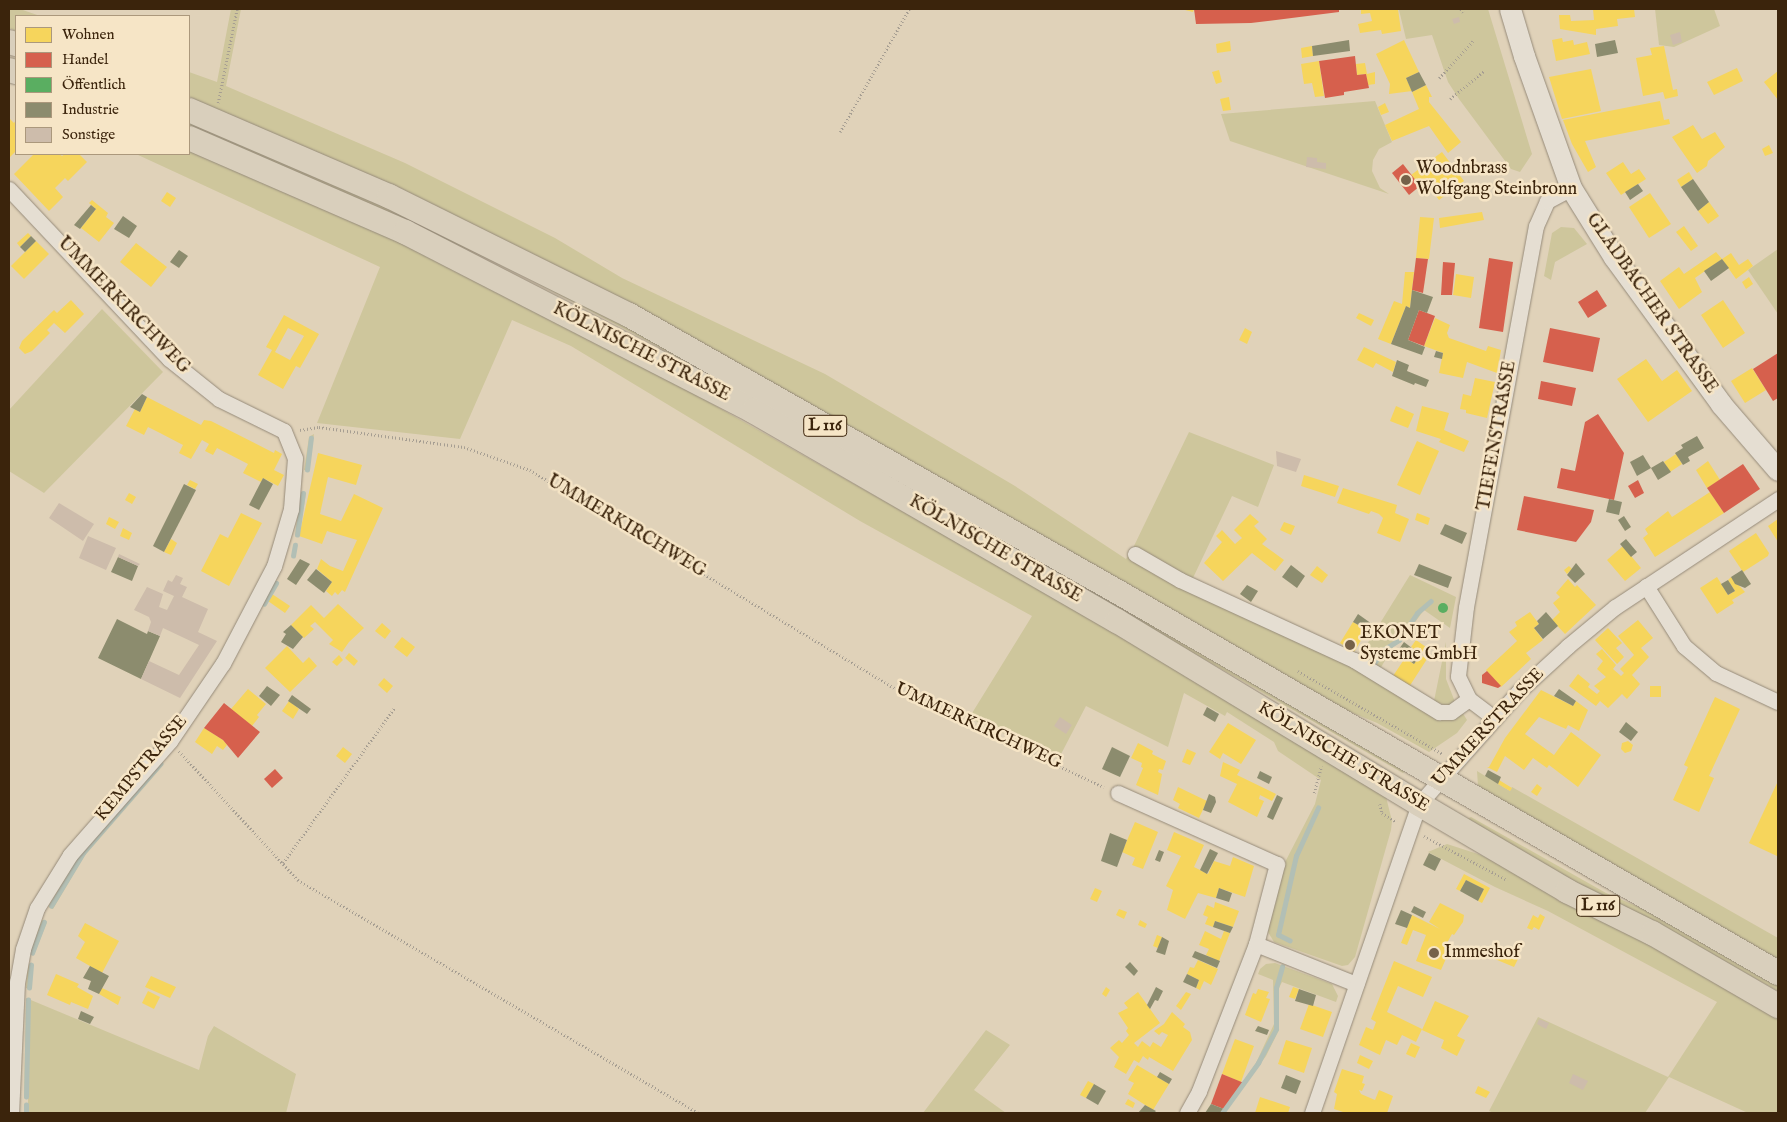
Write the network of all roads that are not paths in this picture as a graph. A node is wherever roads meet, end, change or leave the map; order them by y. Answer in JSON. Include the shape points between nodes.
{"nodes":[{"id":1,"x":1510,"y":9,"type":"edge"},
{"id":2,"x":190,"y":110,"type":"edge"},
{"id":3,"x":190,"y":138,"type":"edge"},
{"id":4,"x":1571,"y":188,"type":"junction"},
{"id":5,"x":9,"y":189,"type":"edge"},
{"id":6,"x":284,"y":432,"type":"joint"},
{"id":7,"x":1778,"y":470,"type":"edge"},
{"id":8,"x":1778,"y":498,"type":"edge"},
{"id":9,"x":1135,"y":554,"type":"dead end"},
{"id":10,"x":1646,"y":586,"type":"junction"},
{"id":11,"x":1469,"y":699,"type":"junction"},
{"id":12,"x":1778,"y":702,"type":"edge"},
{"id":13,"x":1494,"y":718,"type":"junction"},
{"id":14,"x":1442,"y":779,"type":"junction"},
{"id":15,"x":1118,"y":793,"type":"road end"},
{"id":16,"x":1419,"y":804,"type":"junction"},
{"id":17,"x":1256,"y":944,"type":"junction"},
{"id":18,"x":1778,"y":973,"type":"edge"},
{"id":19,"x":1356,"y":984,"type":"junction"},
{"id":20,"x":1778,"y":1006,"type":"edge"},
{"id":21,"x":11,"y":1041,"type":"edge"},
{"id":22,"x":11,"y":1113,"type":"edge"},
{"id":23,"x":1187,"y":1113,"type":"edge"},
{"id":24,"x":1312,"y":1113,"type":"edge"}],
"edges":[{"from":1,"to":4,"type":"main road","name":"GLADBACHER STRASSE"},
{"from":2,"to":14,"type":"main road","name":"KÖLNISCHE STRASSE","number":"L 116","via":[[389,196],[629,315]]},
{"from":3,"to":16,"type":"main road","name":"KÖLNISCHE STRASSE","number":"L 116","via":[[405,232],[753,410],[1117,621]]},
{"from":4,"to":7,"type":"main road","name":"GLADBACHER STRASSE","via":[[1614,257],[1721,404]]},
{"from":4,"to":11,"type":"street","name":"TIEFENSTRASSE","via":[[1547,201],[1536,226],[1466,607],[1458,676]]},
{"from":5,"to":6,"type":"street","name":"UMMERKIRCHWEG","via":[[169,359],[218,399]]},
{"from":6,"to":21,"type":"street","name":"KEMPSTRASSE","via":[[295,458],[291,510],[274,566],[223,663],[170,741],[70,855],[37,908],[23,949]]},
{"from":8,"to":10,"type":"street","name":"UMMERSTRASSE"},
{"from":9,"to":11,"type":"street","via":[[1180,580],[1354,660],[1439,712],[1451,712]]},
{"from":10,"to":12,"type":"street","via":[[1684,646],[1716,673]]},
{"from":10,"to":13,"type":"street","name":"UMMERSTRASSE","via":[[1568,646]]},
{"from":11,"to":13,"type":"street","name":"TIEFENSTRASSE"},
{"from":13,"to":14,"type":"street","name":"UMMERSTRASSE"},
{"from":14,"to":16,"type":"street","name":"UMMERSTRASSE"},
{"from":14,"to":18,"type":"main road","name":"KÖLNISCHE STRASSE","number":"L 116"},
{"from":15,"to":17,"type":"street","via":[[1277,864]]},
{"from":16,"to":19,"type":"street","name":"UMMERSTRASSE"},
{"from":16,"to":20,"type":"main road","name":"KÖLNISCHE STRASSE","number":"L 116","via":[[1567,891],[1652,933]]},
{"from":17,"to":19,"type":"street"},
{"from":17,"to":23,"type":"street","via":[[1199,1091]]},
{"from":19,"to":24,"type":"street","name":"UMMERSTRASSE"},
{"from":21,"to":22,"type":"street","name":"KEMPSTRASSE"}]}
